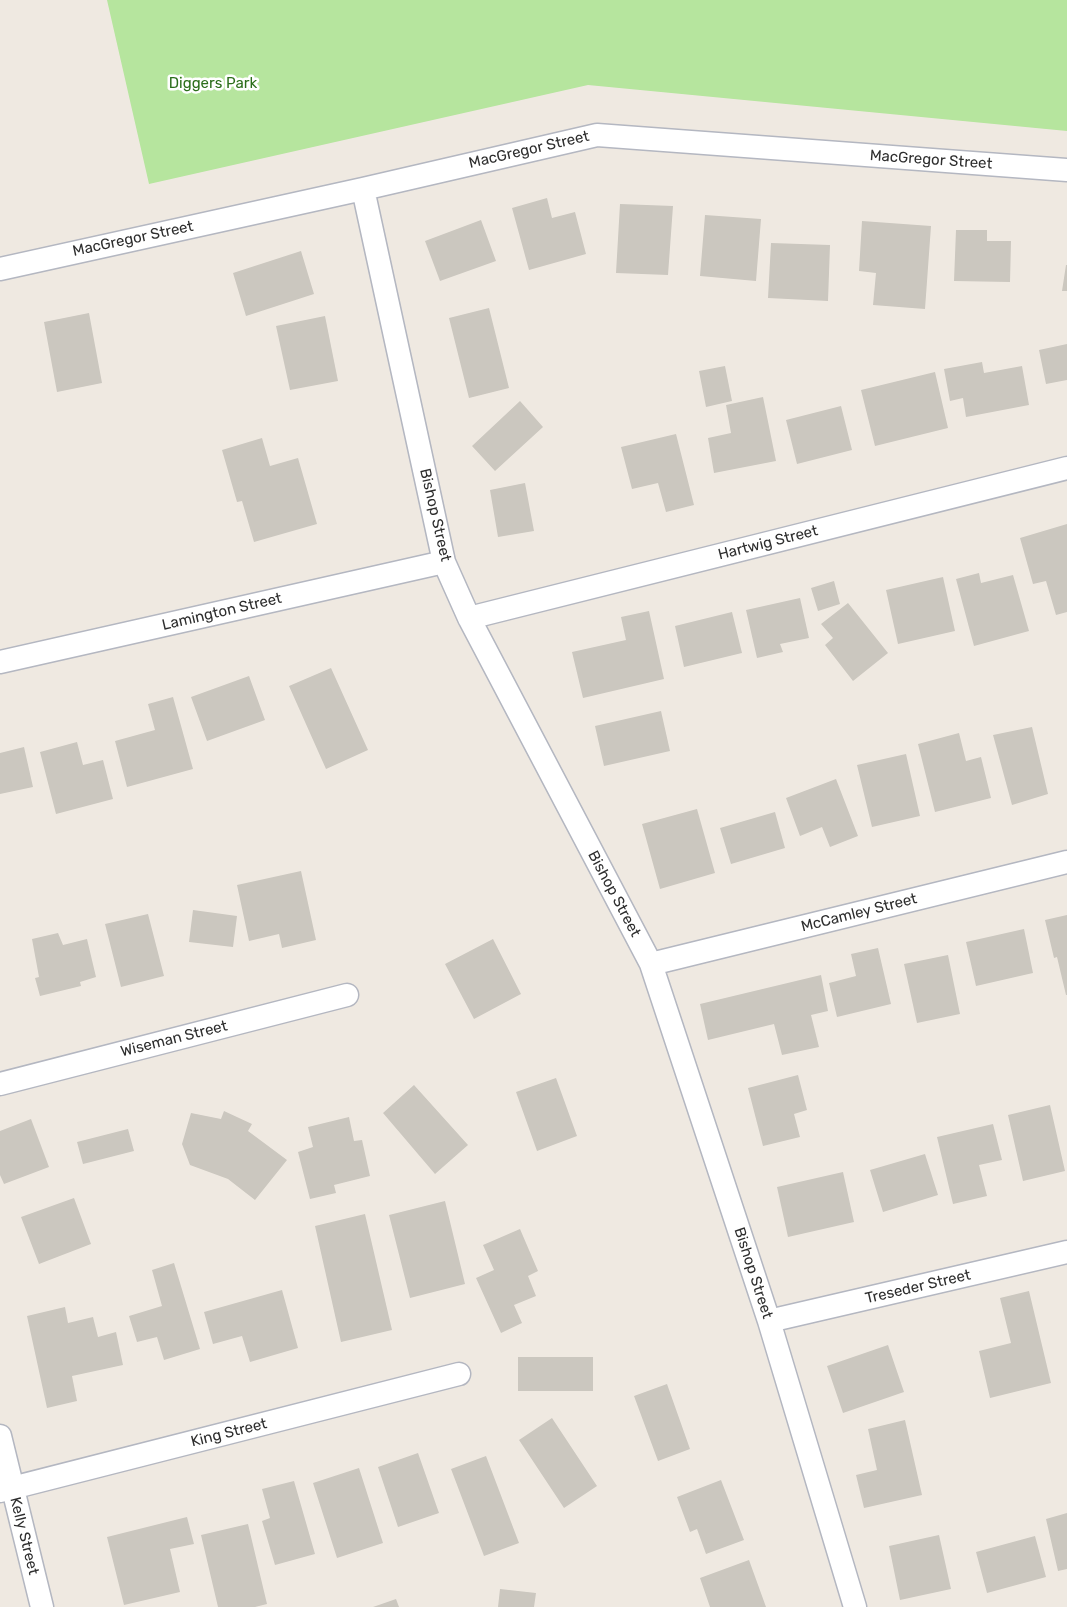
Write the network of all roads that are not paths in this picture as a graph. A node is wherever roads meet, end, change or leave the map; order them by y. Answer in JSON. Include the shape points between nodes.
{"nodes":[{"id":1,"x":1067,"y":170,"type":"edge"},
{"id":2,"x":363,"y":189,"type":"junction"},
{"id":3,"x":0,"y":269,"type":"edge"},
{"id":4,"x":1067,"y":468,"type":"edge"},
{"id":5,"x":444,"y":562,"type":"junction"},
{"id":6,"x":469,"y":618,"type":"junction"},
{"id":7,"x":0,"y":662,"type":"edge"},
{"id":8,"x":1067,"y":862,"type":"edge"},
{"id":9,"x":650,"y":964,"type":"junction"},
{"id":10,"x":347,"y":995,"type":"dead end"},
{"id":11,"x":0,"y":1084,"type":"edge"},
{"id":12,"x":1067,"y":1252,"type":"edge"},
{"id":13,"x":769,"y":1322,"type":"junction"},
{"id":14,"x":459,"y":1374,"type":"dead end"},
{"id":15,"x":0,"y":1436,"type":"edge"},
{"id":16,"x":6,"y":1489,"type":"edge"},
{"id":17,"x":42,"y":1607,"type":"edge"},
{"id":18,"x":856,"y":1607,"type":"edge"}],
"edges":[{"from":1,"to":2,"type":"street","name":"MacGregor Street","via":[[597,135]]},
{"from":2,"to":3,"type":"street","name":"MacGregor Street"},
{"from":2,"to":5,"type":"street","name":"Bishop Street"},
{"from":4,"to":6,"type":"street","name":"Hartwig Street"},
{"from":5,"to":6,"type":"street","name":"Bishop Street"},
{"from":5,"to":7,"type":"street","name":"Lamington Street"},
{"from":6,"to":9,"type":"street","name":"Bishop Street"},
{"from":8,"to":9,"type":"street","name":"McCamley Street"},
{"from":9,"to":13,"type":"street","name":"Bishop Street"},
{"from":10,"to":11,"type":"street","name":"Wiseman Street"},
{"from":12,"to":13,"type":"street","name":"Treseder Street"},
{"from":13,"to":18,"type":"street","name":"Bishop Street"},
{"from":14,"to":16,"type":"street","name":"King Street"},
{"from":15,"to":16,"type":"street","name":"Kelly Street"},
{"from":16,"to":17,"type":"street","name":"Kelly Street"}]}
